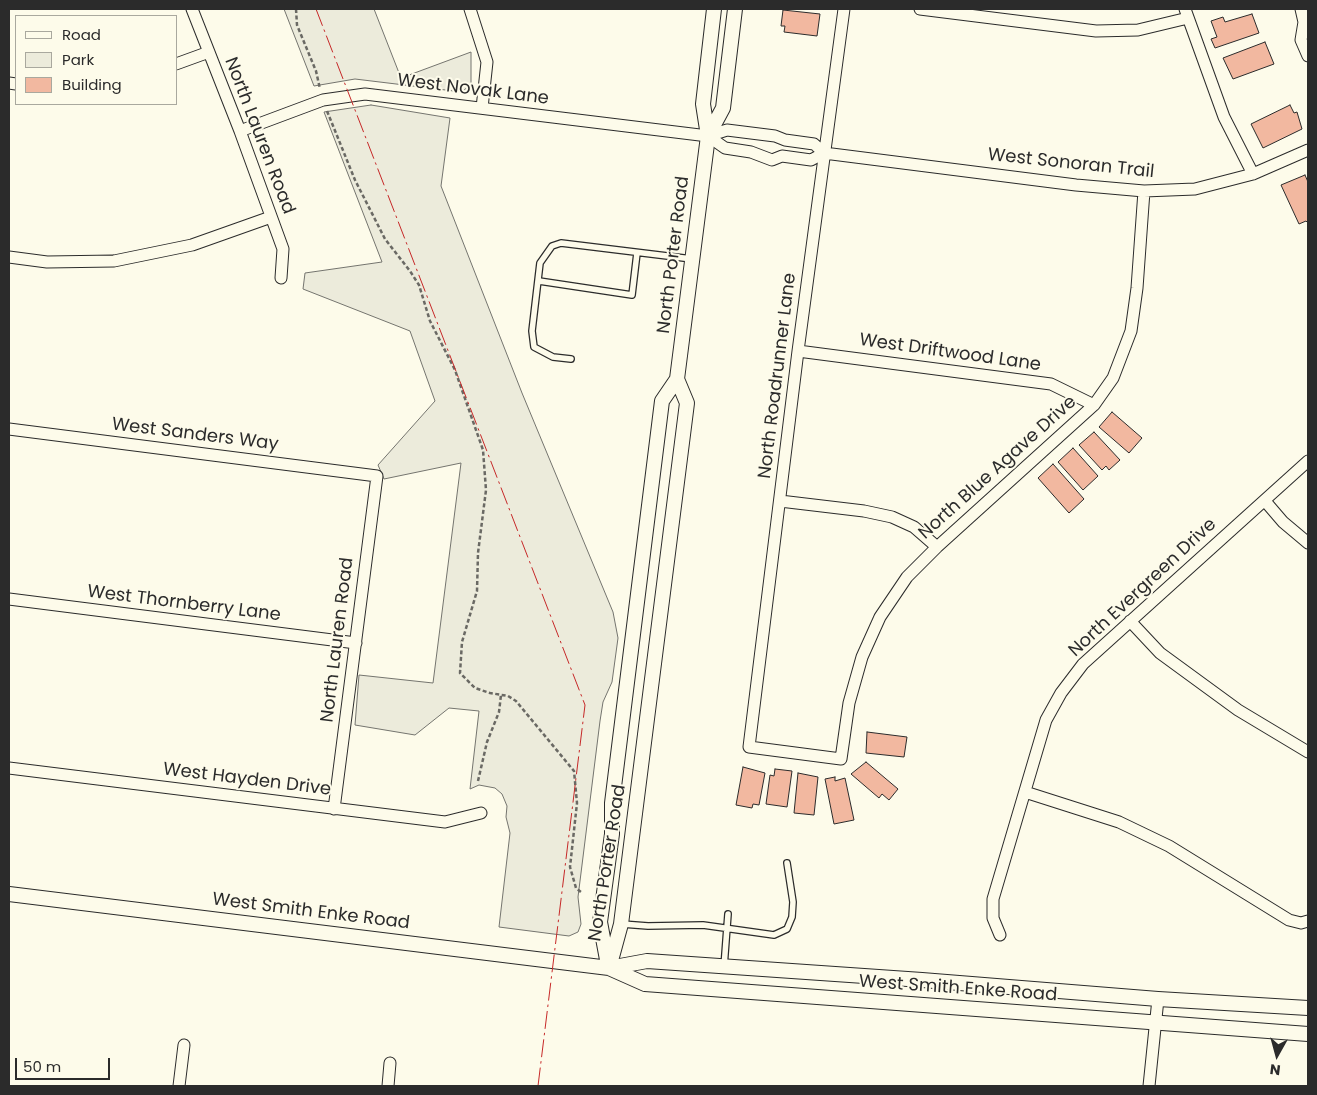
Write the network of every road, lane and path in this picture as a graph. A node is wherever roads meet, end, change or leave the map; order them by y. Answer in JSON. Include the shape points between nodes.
{"nodes":[{"id":1,"x":192,"y":9,"type":"edge"},
{"id":2,"x":296,"y":9,"type":"edge"},
{"id":3,"x":470,"y":9,"type":"edge"},
{"id":4,"x":714,"y":9,"type":"edge"},
{"id":5,"x":735,"y":9,"type":"edge"},
{"id":6,"x":844,"y":9,"type":"edge"},
{"id":7,"x":920,"y":9,"type":"edge"},
{"id":8,"x":1300,"y":9,"type":"edge"},
{"id":9,"x":1186,"y":13,"type":"edge"},
{"id":10,"x":1307,"y":22,"type":"edge"},
{"id":11,"x":209,"y":52,"type":"junction"},
{"id":12,"x":1308,"y":56,"type":"edge"},
{"id":13,"x":178,"y":63,"type":"edge"},
{"id":14,"x":323,"y":100,"type":"junction"},
{"id":15,"x":482,"y":108,"type":"junction"},
{"id":16,"x":240,"y":131,"type":"junction"},
{"id":17,"x":708,"y":136,"type":"junction"},
{"id":18,"x":1308,"y":150,"type":"edge"},
{"id":19,"x":824,"y":153,"type":"junction"},
{"id":20,"x":1253,"y":174,"type":"junction"},
{"id":21,"x":1144,"y":191,"type":"junction"},
{"id":22,"x":271,"y":217,"type":"junction"},
{"id":23,"x":637,"y":252,"type":"junction"},
{"id":24,"x":9,"y":257,"type":"edge"},
{"id":25,"x":692,"y":259,"type":"junction"},
{"id":26,"x":281,"y":278,"type":"dead end"},
{"id":27,"x":539,"y":281,"type":"junction"},
{"id":28,"x":798,"y":351,"type":"junction"},
{"id":29,"x":571,"y":359,"type":"dead end"},
{"id":30,"x":678,"y":379,"type":"junction"},
{"id":31,"x":1094,"y":405,"type":"junction"},
{"id":32,"x":9,"y":428,"type":"edge"},
{"id":33,"x":1308,"y":461,"type":"edge"},
{"id":34,"x":377,"y":476,"type":"joint"},
{"id":35,"x":1265,"y":501,"type":"junction"},
{"id":36,"x":780,"y":502,"type":"junction"},
{"id":37,"x":1308,"y":543,"type":"edge"},
{"id":38,"x":937,"y":547,"type":"junction"},
{"id":39,"x":9,"y":599,"type":"edge"},
{"id":40,"x":1130,"y":621,"type":"junction"},
{"id":41,"x":356,"y":643,"type":"junction"},
{"id":42,"x":501,"y":695,"type":"junction"},
{"id":43,"x":1308,"y":752,"type":"edge"},
{"id":44,"x":841,"y":759,"type":"joint"},
{"id":45,"x":9,"y":768,"type":"edge"},
{"id":46,"x":478,"y":781,"type":"dead end"},
{"id":47,"x":1025,"y":792,"type":"junction"},
{"id":48,"x":334,"y":808,"type":"junction"},
{"id":49,"x":481,"y":813,"type":"dead end"},
{"id":50,"x":787,"y":863,"type":"dead end"},
{"id":51,"x":582,"y":893,"type":"dead end"},
{"id":52,"x":9,"y":894,"type":"edge"},
{"id":53,"x":728,"y":914,"type":"dead end"},
{"id":54,"x":1308,"y":921,"type":"edge"},
{"id":55,"x":621,"y":924,"type":"junction"},
{"id":56,"x":728,"y":927,"type":"junction"},
{"id":57,"x":1000,"y":935,"type":"dead end"},
{"id":58,"x":724,"y":967,"type":"junction"},
{"id":59,"x":608,"y":968,"type":"junction"},
{"id":60,"x":1158,"y":999,"type":"junction"},
{"id":61,"x":1308,"y":1008,"type":"edge"},
{"id":62,"x":1157,"y":1023,"type":"junction"},
{"id":63,"x":1308,"y":1034,"type":"edge"},
{"id":64,"x":184,"y":1045,"type":"dead end"},
{"id":65,"x":390,"y":1063,"type":"dead end"},
{"id":66,"x":179,"y":1086,"type":"edge"},
{"id":67,"x":388,"y":1086,"type":"edge"},
{"id":68,"x":1149,"y":1086,"type":"edge"}],
"edges":[{"from":1,"to":11,"type":"street","name":"North Lauren Road"},
{"from":2,"to":14,"type":"path","via":[[297,25],[316,71]]},
{"from":3,"to":15,"type":"street","via":[[487,62]]},
{"from":4,"to":17,"type":"street","name":"North Porter Road","via":[[703,104]]},
{"from":5,"to":17,"type":"street","name":"North Porter Road","via":[[723,108]]},
{"from":6,"to":19,"type":"street","name":"North Roadrunner Lane"},
{"from":7,"to":9,"type":"street","via":[[1096,31],[1138,30]]},
{"from":8,"to":10,"type":"street"},
{"from":9,"to":20,"type":"street","via":[[1224,117]]},
{"from":10,"to":12,"type":"street","via":[[1301,40]]},
{"from":11,"to":13,"type":"street"},
{"from":11,"to":16,"type":"street","name":"North Lauren Road"},
{"from":14,"to":15,"type":"street","name":"West Novak Lane","via":[[365,94]]},
{"from":14,"to":16,"type":"street","name":"West Novak Lane"},
{"from":14,"to":42,"type":"path","via":[[355,180],[385,239],[419,286],[430,322],[448,355],[480,438],[486,490],[476,591],[459,663],[460,673],[468,683]]},
{"from":15,"to":17,"type":"street","name":"West Novak Lane"},
{"from":16,"to":22,"type":"street","name":"North Lauren Road"},
{"from":17,"to":19,"type":"street","name":"West Sonoran Trail","via":[[727,130],[774,136],[814,144]]},
{"from":17,"to":19,"type":"street","name":"West Sonoran Trail","via":[[725,148],[772,160],[782,156],[811,160]]},
{"from":17,"to":25,"type":"street","name":"North Porter Road"},
{"from":18,"to":20,"type":"street","name":"West Sonoran Trail"},
{"from":19,"to":21,"type":"street","name":"West Sonoran Trail"},
{"from":19,"to":28,"type":"street","name":"North Roadrunner Lane"},
{"from":20,"to":21,"type":"street","name":"West Sonoran Trail","via":[[1195,189]]},
{"from":21,"to":31,"type":"street","name":"North Blue Agave Drive","via":[[1131,331],[1113,378]]},
{"from":22,"to":24,"type":"street","via":[[192,245],[114,261],[47,262]]},
{"from":22,"to":26,"type":"street","name":"North Lauren Road","via":[[283,249]]},
{"from":23,"to":25,"type":"lane"},
{"from":23,"to":27,"type":"lane","via":[[561,243],[547,251],[540,263]]},
{"from":23,"to":27,"type":"lane","via":[[632,295]]},
{"from":25,"to":30,"type":"street","name":"North Porter Road"},
{"from":27,"to":29,"type":"lane","via":[[532,331],[534,347],[553,357]]},
{"from":28,"to":31,"type":"street","name":"West Driftwood Lane","via":[[1051,384]]},
{"from":28,"to":36,"type":"street","name":"North Roadrunner Lane"},
{"from":30,"to":55,"type":"street","name":"North Porter Road","via":[[687,403]]},
{"from":30,"to":59,"type":"street","name":"North Porter Road","via":[[662,401],[612,803],[612,834],[600,922]]},
{"from":31,"to":38,"type":"street","name":"North Blue Agave Drive"},
{"from":32,"to":34,"type":"street","name":"West Sanders Way"},
{"from":33,"to":35,"type":"street","name":"North Evergreen Drive"},
{"from":34,"to":41,"type":"street","name":"North Lauren Road"},
{"from":35,"to":37,"type":"street"},
{"from":35,"to":40,"type":"street","name":"North Evergreen Drive"},
{"from":36,"to":38,"type":"street","via":[[892,517],[914,528]]},
{"from":36,"to":44,"type":"street","name":"North Roadrunner Lane","via":[[748,747]]},
{"from":38,"to":44,"type":"street","name":"North Blue Agave Drive","via":[[907,577],[880,617],[862,657],[849,703]]},
{"from":39,"to":41,"type":"street","name":"West Thornberry Lane"},
{"from":40,"to":43,"type":"street","via":[[1160,653],[1238,710]]},
{"from":40,"to":47,"type":"street","name":"North Evergreen Drive","via":[[1084,664],[1061,693],[1046,720]]},
{"from":41,"to":48,"type":"street","name":"North Lauren Road"},
{"from":42,"to":46,"type":"path"},
{"from":42,"to":51,"type":"path","via":[[516,700],[574,771],[577,803],[570,867],[576,888]]},
{"from":45,"to":48,"type":"street","name":"West Hayden Drive"},
{"from":47,"to":54,"type":"street","via":[[1119,822],[1170,846],[1289,920]]},
{"from":47,"to":57,"type":"street","name":"North Evergreen Drive","via":[[993,899],[993,918]]},
{"from":48,"to":49,"type":"street","name":"West Hayden Drive","via":[[445,822]]},
{"from":50,"to":56,"type":"lane","via":[[792,917],[786,929],[774,935]]},
{"from":52,"to":59,"type":"street","name":"West Smith Enke Road"},
{"from":53,"to":56,"type":"lane"},
{"from":55,"to":56,"type":"lane"},
{"from":55,"to":59,"type":"street","name":"North Porter Road"},
{"from":56,"to":58,"type":"lane"},
{"from":58,"to":59,"type":"street","name":"West Smith Enke Road","via":[[647,961]]},
{"from":58,"to":60,"type":"street","name":"West Smith Enke Road"},
{"from":59,"to":62,"type":"street","name":"West Smith Enke Road","via":[[645,984]]},
{"from":60,"to":61,"type":"street","name":"West Smith Enke Road"},
{"from":60,"to":62,"type":"street"},
{"from":62,"to":63,"type":"street","name":"West Smith Enke Road"},
{"from":62,"to":68,"type":"street"},
{"from":64,"to":66,"type":"street"},
{"from":65,"to":67,"type":"street"}]}
